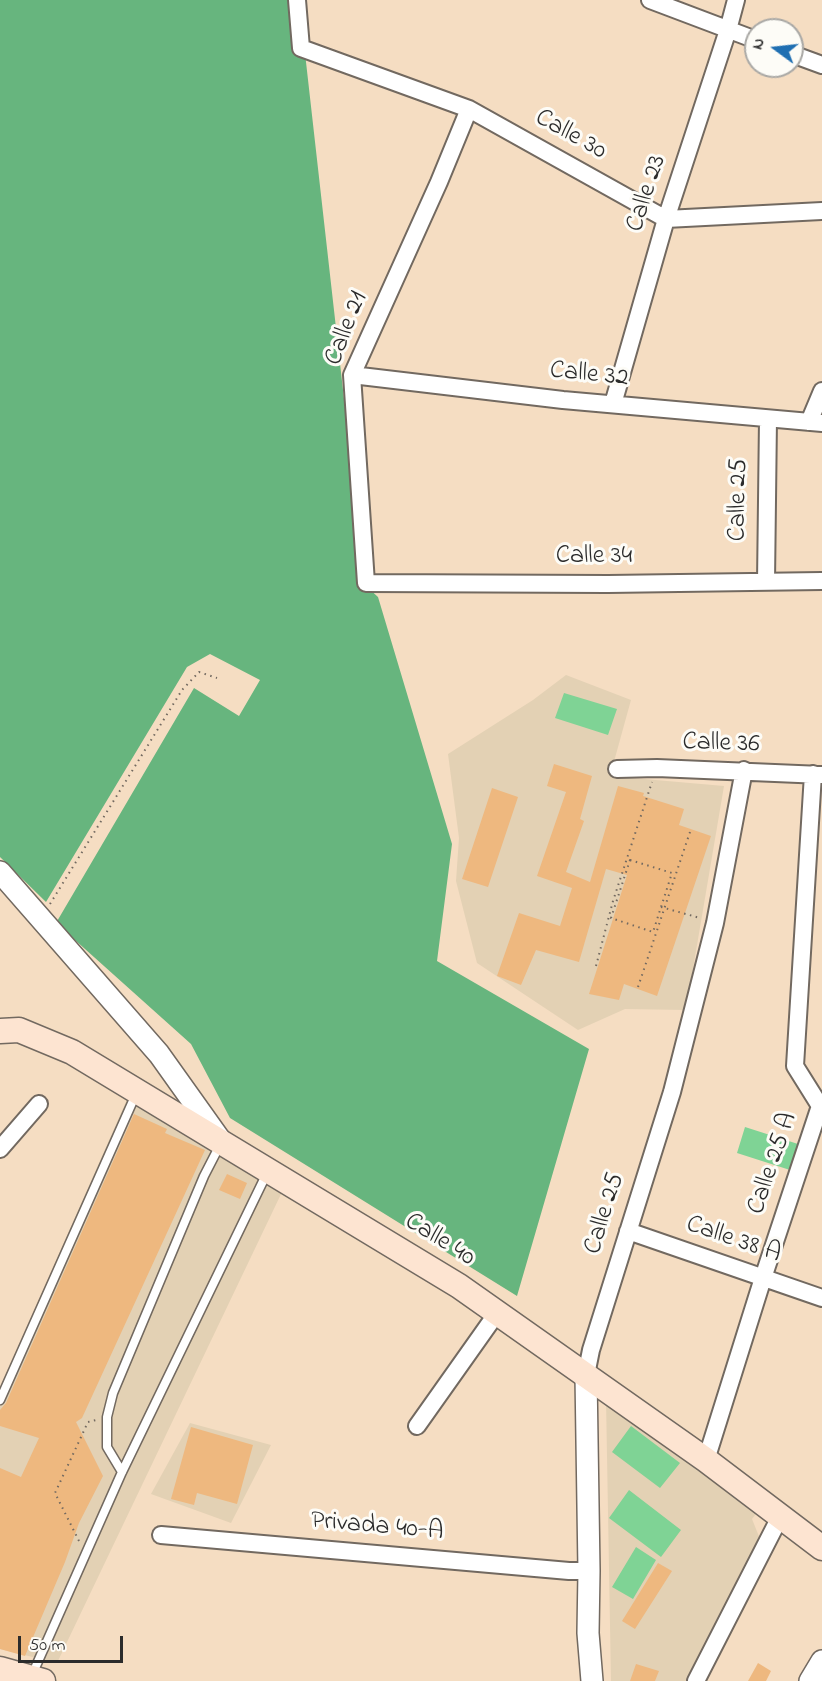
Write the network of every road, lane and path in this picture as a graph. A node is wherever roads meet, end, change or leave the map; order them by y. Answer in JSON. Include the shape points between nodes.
{"nodes":[{"id":1,"x":297,"y":0,"type":"edge"},
{"id":2,"x":650,"y":0,"type":"edge"},
{"id":3,"x":736,"y":0,"type":"edge"},
{"id":4,"x":728,"y":30,"type":"junction"},
{"id":5,"x":744,"y":36,"type":"edge"},
{"id":6,"x":804,"y":58,"type":"edge"},
{"id":7,"x":822,"y":65,"type":"edge"},
{"id":8,"x":469,"y":109,"type":"junction"},
{"id":9,"x":822,"y":211,"type":"edge"},
{"id":10,"x":666,"y":219,"type":"junction"},
{"id":11,"x":352,"y":375,"type":"junction"},
{"id":12,"x":822,"y":391,"type":"edge"},
{"id":13,"x":613,"y":404,"type":"junction"},
{"id":14,"x":768,"y":419,"type":"junction"},
{"id":15,"x":815,"y":422,"type":"edge"},
{"id":16,"x":822,"y":581,"type":"edge"},
{"id":17,"x":766,"y":582,"type":"junction"},
{"id":18,"x":366,"y":584,"type":"joint"},
{"id":19,"x":217,"y":678,"type":"dead end"},
{"id":20,"x":657,"y":768,"type":"junction"},
{"id":21,"x":617,"y":769,"type":"dead end"},
{"id":22,"x":744,"y":770,"type":"junction"},
{"id":23,"x":818,"y":775,"type":"edge"},
{"id":24,"x":690,"y":829,"type":"dead end"},
{"id":25,"x":0,"y":872,"type":"edge"},
{"id":26,"x":663,"y":907,"type":"junction"},
{"id":27,"x":41,"y":920,"type":"junction"},
{"id":28,"x":715,"y":923,"type":"junction"},
{"id":29,"x":596,"y":966,"type":"dead end"},
{"id":30,"x":638,"y":987,"type":"dead end"},
{"id":31,"x":0,"y":1031,"type":"edge"},
{"id":32,"x":138,"y":1091,"type":"junction"},
{"id":33,"x":39,"y":1104,"type":"dead end"},
{"id":34,"x":222,"y":1142,"type":"junction"},
{"id":35,"x":0,"y":1149,"type":"edge"},
{"id":36,"x":269,"y":1170,"type":"junction"},
{"id":37,"x":628,"y":1231,"type":"junction"},
{"id":38,"x":763,"y":1278,"type":"junction"},
{"id":39,"x":822,"y":1298,"type":"edge"},
{"id":40,"x":497,"y":1313,"type":"junction"},
{"id":41,"x":586,"y":1375,"type":"junction"},
{"id":42,"x":0,"y":1400,"type":"edge"},
{"id":43,"x":88,"y":1422,"type":"dead end"},
{"id":44,"x":417,"y":1426,"type":"dead end"},
{"id":45,"x":706,"y":1460,"type":"junction"},
{"id":46,"x":122,"y":1472,"type":"junction"},
{"id":47,"x":781,"y":1515,"type":"junction"},
{"id":48,"x":161,"y":1535,"type":"dead end"},
{"id":49,"x":76,"y":1537,"type":"dead end"},
{"id":50,"x":822,"y":1548,"type":"edge"},
{"id":51,"x":589,"y":1571,"type":"junction"},
{"id":52,"x":822,"y":1661,"type":"edge"},
{"id":53,"x":0,"y":1669,"type":"edge"},
{"id":54,"x":37,"y":1679,"type":"edge"},
{"id":55,"x":592,"y":1681,"type":"edge"},
{"id":56,"x":696,"y":1681,"type":"edge"},
{"id":57,"x":810,"y":1681,"type":"edge"}],
"edges":[{"from":1,"to":8,"type":"street","name":"Calle 30","via":[[301,48]]},
{"from":2,"to":4,"type":"street"},
{"from":3,"to":4,"type":"street","name":"Calle 23"},
{"from":4,"to":5,"type":"street"},
{"from":4,"to":10,"type":"street","name":"Calle 23"},
{"from":6,"to":7,"type":"street"},
{"from":8,"to":10,"type":"street","name":"Calle 30"},
{"from":8,"to":11,"type":"street","name":"Calle 21"},
{"from":9,"to":10,"type":"street"},
{"from":10,"to":13,"type":"street","name":"Calle 23"},
{"from":11,"to":13,"type":"street","name":"Calle 32"},
{"from":11,"to":18,"type":"street","name":"Calle 21"},
{"from":12,"to":15,"type":"street"},
{"from":13,"to":14,"type":"street","name":"Calle 32"},
{"from":14,"to":15,"type":"street","name":"Calle 32"},
{"from":14,"to":17,"type":"street","name":"Calle 25"},
{"from":16,"to":17,"type":"street","name":"Calle 34"},
{"from":17,"to":18,"type":"street","name":"Calle 34"},
{"from":19,"to":27,"type":"path","via":[[199,672],[182,690]]},
{"from":20,"to":21,"type":"street","name":"Calle 36"},
{"from":20,"to":22,"type":"street","name":"Calle 36"},
{"from":20,"to":29,"type":"path"},
{"from":22,"to":23,"type":"street","name":"Calle 36"},
{"from":22,"to":28,"type":"street","name":"Calle 25"},
{"from":23,"to":38,"type":"street","name":"Calle 25 A","via":[[795,1066],[820,1106]]},
{"from":24,"to":26,"type":"path"},
{"from":25,"to":27,"type":"street"},
{"from":26,"to":26,"type":"path","via":[[672,873],[630,860],[611,918],[653,932]]},
{"from":26,"to":28,"type":"path"},
{"from":26,"to":30,"type":"path"},
{"from":27,"to":34,"type":"street","via":[[159,1054]]},
{"from":28,"to":37,"type":"street","name":"Calle 25","via":[[672,1092]]},
{"from":31,"to":32,"type":"main road","name":"Calle 40","via":[[19,1030],[47,1041]]},
{"from":32,"to":34,"type":"main road","name":"Calle 40"},
{"from":32,"to":42,"type":"lane"},
{"from":33,"to":35,"type":"street"},
{"from":34,"to":36,"type":"main road","name":"Calle 40"},
{"from":34,"to":46,"type":"lane","via":[[113,1393],[106,1447]]},
{"from":36,"to":40,"type":"main road","name":"Calle 40"},
{"from":36,"to":46,"type":"lane"},
{"from":37,"to":38,"type":"street","name":"Calle 38 A"},
{"from":37,"to":41,"type":"street","name":"Calle 25"},
{"from":38,"to":39,"type":"street","name":"Calle 38 A"},
{"from":38,"to":45,"type":"street","name":"Calle 25 A"},
{"from":40,"to":41,"type":"main road","name":"Calle 40"},
{"from":40,"to":44,"type":"street"},
{"from":41,"to":45,"type":"main road","name":"Calle 40"},
{"from":41,"to":51,"type":"street","name":"Calle 25"},
{"from":43,"to":49,"type":"path","via":[[54,1493]]},
{"from":45,"to":47,"type":"main road","name":"Calle 40"},
{"from":46,"to":54,"type":"lane"},
{"from":47,"to":50,"type":"main road","name":"Calle 40"},
{"from":47,"to":56,"type":"street"},
{"from":48,"to":51,"type":"street","name":"Privada 40-A"},
{"from":51,"to":55,"type":"street","name":"Calle 25"},
{"from":52,"to":57,"type":"street"},
{"from":53,"to":54,"type":"main road"}]}
